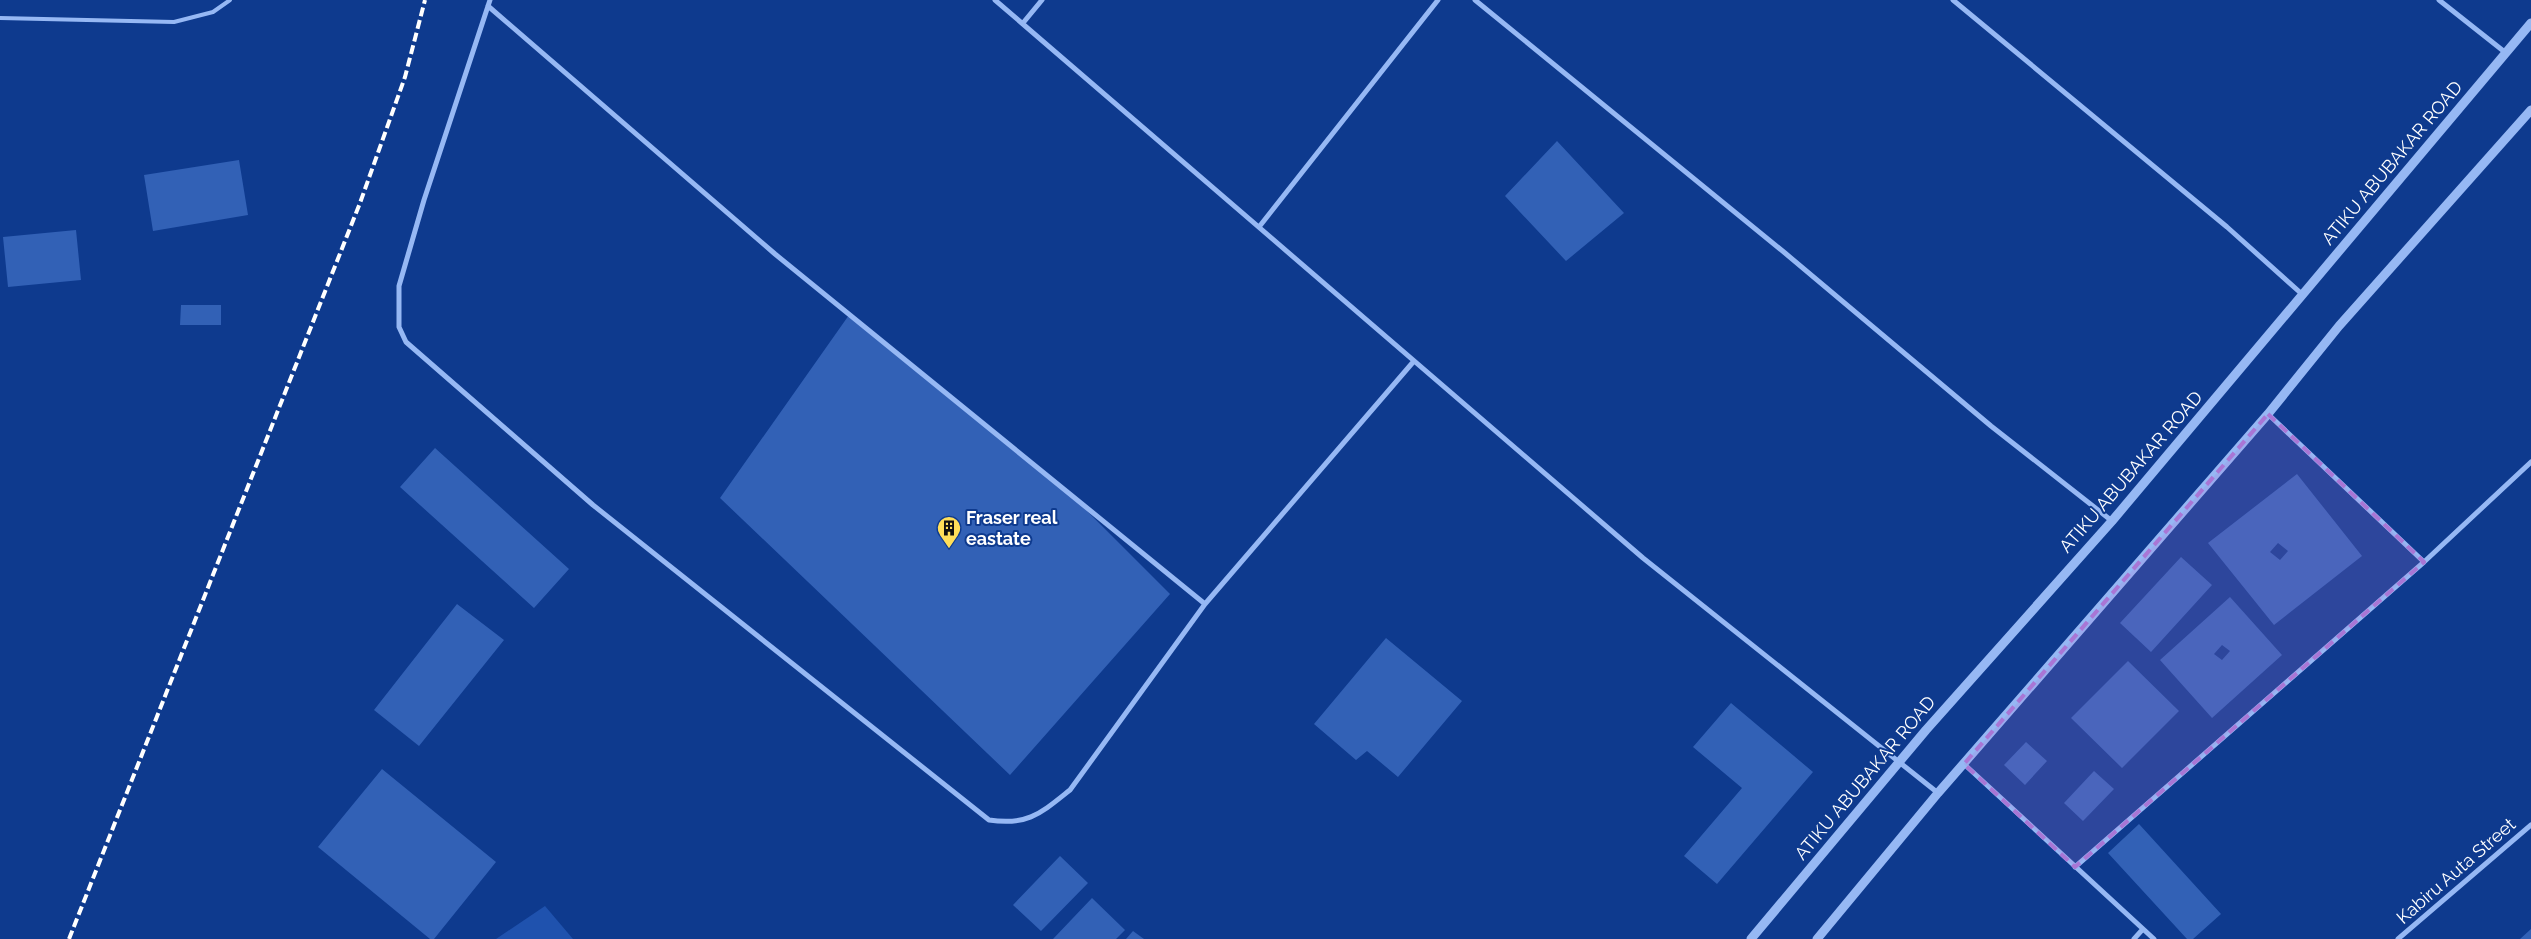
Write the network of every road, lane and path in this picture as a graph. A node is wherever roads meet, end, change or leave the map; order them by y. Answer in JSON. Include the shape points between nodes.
{"nodes":[{"id":1,"x":230,"y":0,"type":"edge"},
{"id":2,"x":995,"y":0,"type":"edge"},
{"id":3,"x":1042,"y":0,"type":"edge"},
{"id":4,"x":1438,"y":0,"type":"edge"},
{"id":5,"x":1475,"y":0,"type":"edge"},
{"id":6,"x":1953,"y":0,"type":"edge"},
{"id":7,"x":2439,"y":0,"type":"edge"},
{"id":8,"x":489,"y":3,"type":"edge"},
{"id":9,"x":0,"y":18,"type":"edge"},
{"id":10,"x":1023,"y":23,"type":"junction"},
{"id":11,"x":2531,"y":23,"type":"edge"},
{"id":12,"x":2506,"y":53,"type":"junction"},
{"id":13,"x":2531,"y":110,"type":"edge"},
{"id":14,"x":1259,"y":227,"type":"junction"},
{"id":15,"x":2303,"y":295,"type":"junction"},
{"id":16,"x":1414,"y":361,"type":"junction"},
{"id":17,"x":2268,"y":414,"type":"junction"},
{"id":18,"x":2531,"y":462,"type":"edge"},
{"id":19,"x":2112,"y":520,"type":"junction"},
{"id":20,"x":2424,"y":562,"type":"junction"},
{"id":21,"x":1205,"y":604,"type":"junction"},
{"id":22,"x":1899,"y":761,"type":"junction"},
{"id":23,"x":1964,"y":764,"type":"junction"},
{"id":24,"x":1938,"y":792,"type":"junction"},
{"id":25,"x":2531,"y":825,"type":"edge"},
{"id":26,"x":2075,"y":866,"type":"junction"},
{"id":27,"x":2143,"y":929,"type":"junction"},
{"id":28,"x":1751,"y":939,"type":"edge"},
{"id":29,"x":1817,"y":939,"type":"edge"},
{"id":30,"x":2134,"y":939,"type":"edge"},
{"id":31,"x":2154,"y":939,"type":"edge"},
{"id":32,"x":2398,"y":939,"type":"edge"}],
"edges":[{"from":1,"to":9,"type":"lane","via":[[213,12],[174,22]]},
{"from":2,"to":10,"type":"street"},
{"from":3,"to":10,"type":"street"},
{"from":4,"to":14,"type":"street"},
{"from":5,"to":19,"type":"street","via":[[1991,426]]},
{"from":6,"to":15,"type":"street","via":[[2227,227]]},
{"from":7,"to":12,"type":"street"},
{"from":8,"to":21,"type":"street","via":[[783,260]]},
{"from":8,"to":21,"type":"street","via":[[399,286],[399,327],[406,342],[593,505],[988,820],[1009,823],[1031,818],[1070,790]]},
{"from":10,"to":14,"type":"street"},
{"from":11,"to":12,"type":"street","name":"ATIKU ABUBAKAR ROAD"},
{"from":12,"to":15,"type":"street","name":"ATIKU ABUBAKAR ROAD"},
{"from":13,"to":17,"type":"street","via":[[2339,326]]},
{"from":14,"to":16,"type":"street"},
{"from":15,"to":19,"type":"street","name":"ATIKU ABUBAKAR ROAD"},
{"from":16,"to":21,"type":"street"},
{"from":16,"to":22,"type":"street","via":[[1643,558]]},
{"from":17,"to":20,"type":"street"},
{"from":17,"to":23,"type":"street"},
{"from":18,"to":20,"type":"street"},
{"from":19,"to":22,"type":"street","name":"ATIKU ABUBAKAR ROAD"},
{"from":20,"to":26,"type":"street"},
{"from":22,"to":24,"type":"street"},
{"from":22,"to":28,"type":"street","name":"ATIKU ABUBAKAR ROAD"},
{"from":23,"to":24,"type":"street"},
{"from":23,"to":26,"type":"street"},
{"from":24,"to":29,"type":"street"},
{"from":25,"to":32,"type":"street","name":"Kabiru Auta Street"},
{"from":26,"to":27,"type":"street"},
{"from":27,"to":30,"type":"street"},
{"from":27,"to":31,"type":"street"}]}
